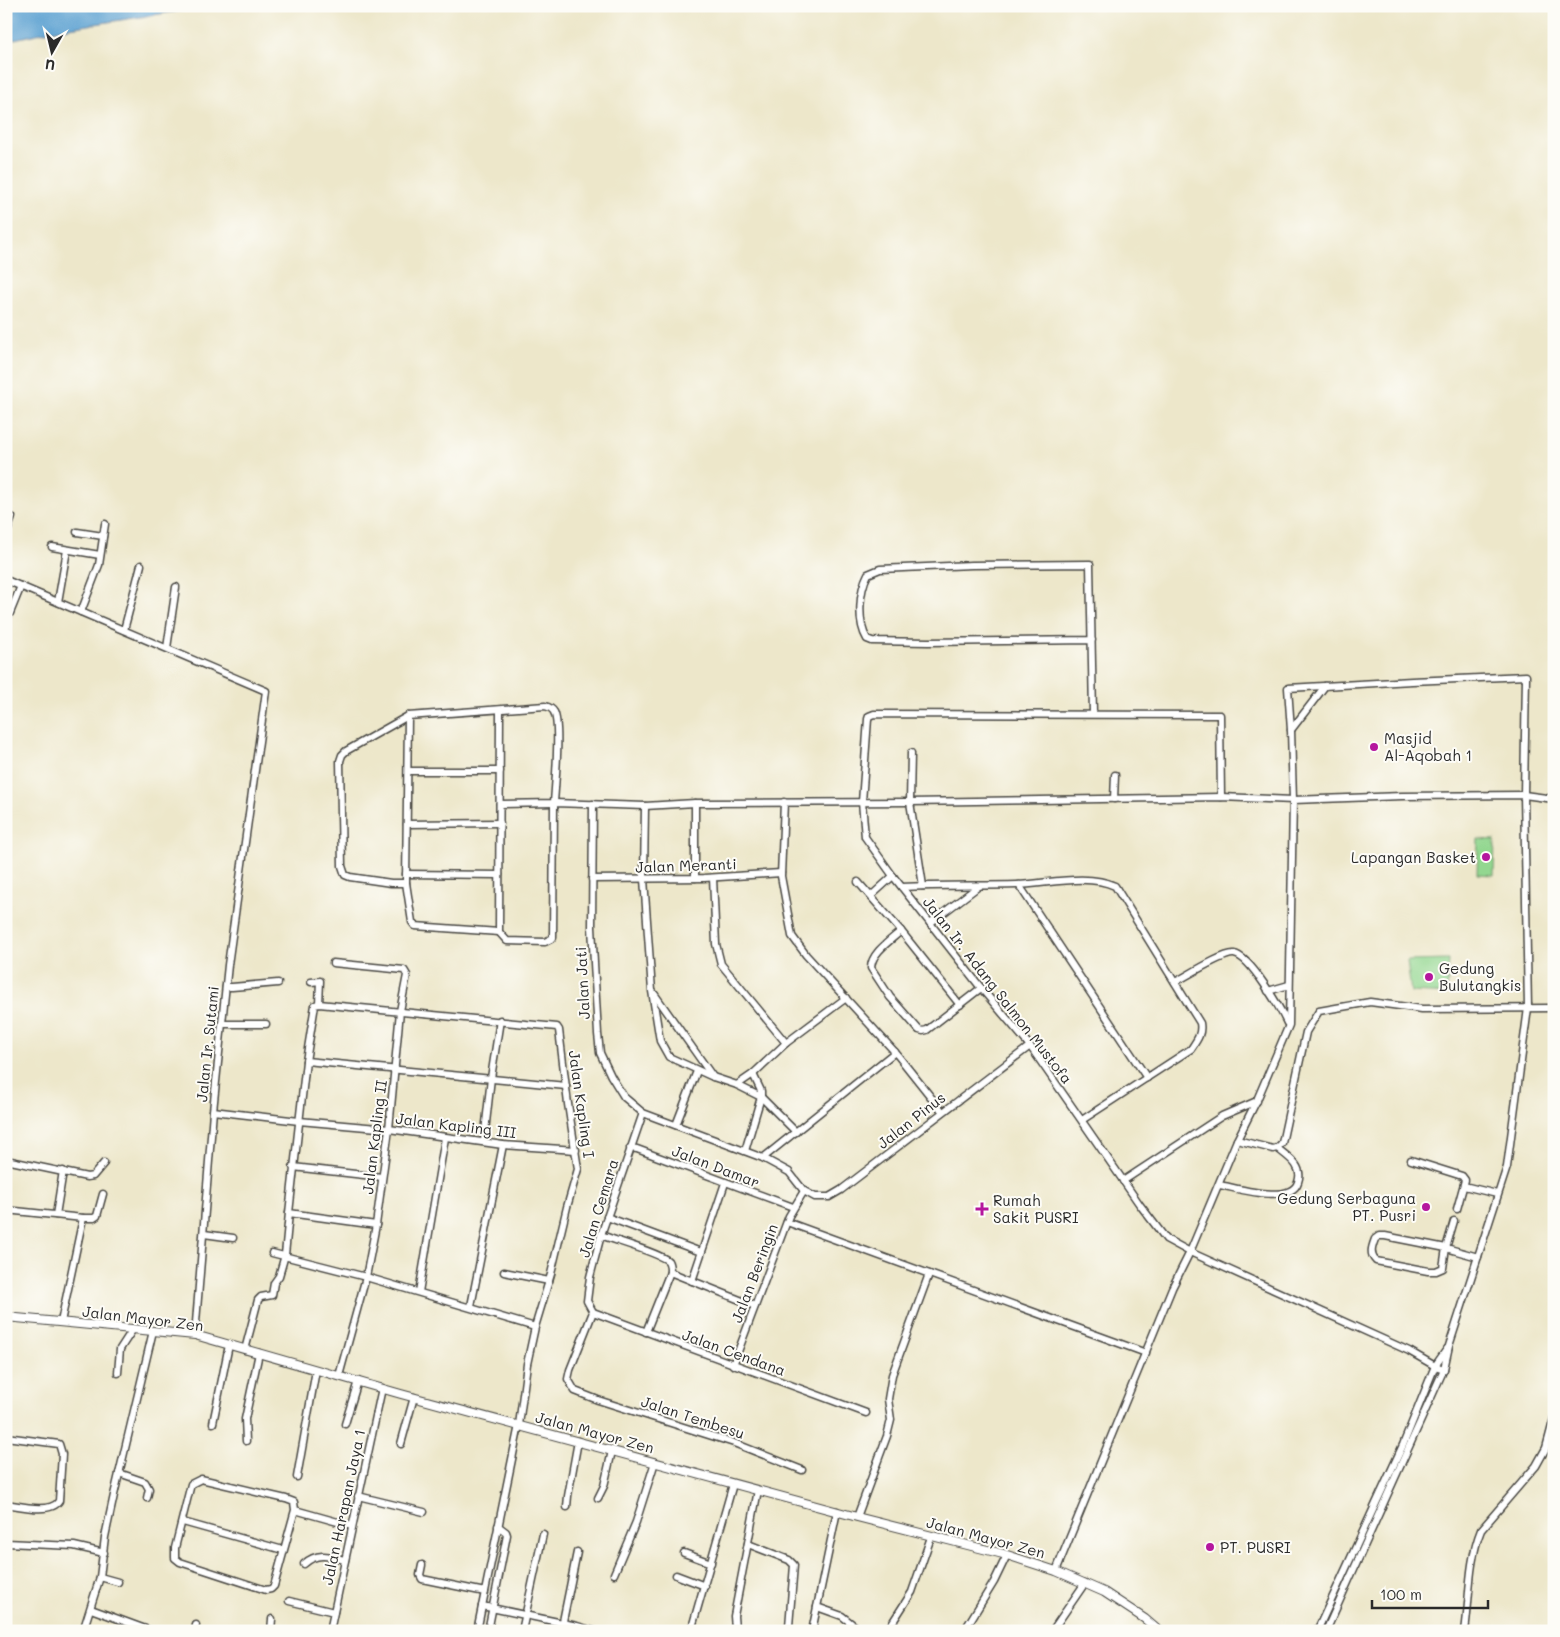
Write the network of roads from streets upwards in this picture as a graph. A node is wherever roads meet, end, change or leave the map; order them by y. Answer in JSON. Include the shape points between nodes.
{"nodes":[{"id":1,"x":12,"y":517,"type":"dead end"},
{"id":2,"x":104,"y":524,"type":"dead end"},
{"id":3,"x":77,"y":532,"type":"dead end"},
{"id":4,"x":6,"y":535,"type":"edge"},
{"id":5,"x":103,"y":536,"type":"junction"},
{"id":6,"x":52,"y":547,"type":"dead end"},
{"id":7,"x":67,"y":550,"type":"junction"},
{"id":8,"x":100,"y":555,"type":"junction"},
{"id":9,"x":141,"y":565,"type":"dead end"},
{"id":10,"x":6,"y":580,"type":"edge"},
{"id":11,"x":21,"y":586,"type":"junction"},
{"id":12,"x":176,"y":587,"type":"dead end"},
{"id":13,"x":58,"y":602,"type":"junction"},
{"id":14,"x":82,"y":612,"type":"junction"},
{"id":15,"x":6,"y":618,"type":"edge"},
{"id":16,"x":124,"y":630,"type":"junction"},
{"id":17,"x":1092,"y":640,"type":"junction"},
{"id":18,"x":167,"y":648,"type":"junction"},
{"id":19,"x":1325,"y":686,"type":"junction"},
{"id":20,"x":500,"y":710,"type":"junction"},
{"id":21,"x":1093,"y":714,"type":"junction"},
{"id":22,"x":408,"y":716,"type":"junction"},
{"id":23,"x":1291,"y":730,"type":"junction"},
{"id":24,"x":911,"y":753,"type":"dead end"},
{"id":25,"x":408,"y":771,"type":"junction"},
{"id":26,"x":500,"y":771,"type":"junction"},
{"id":27,"x":1115,"y":775,"type":"dead end"},
{"id":28,"x":1524,"y":795,"type":"junction"},
{"id":29,"x":1221,"y":798,"type":"junction"},
{"id":30,"x":1114,"y":799,"type":"junction"},
{"id":31,"x":1554,"y":799,"type":"edge"},
{"id":32,"x":1292,"y":800,"type":"junction"},
{"id":33,"x":784,"y":802,"type":"junction"},
{"id":34,"x":862,"y":802,"type":"junction"},
{"id":35,"x":910,"y":802,"type":"junction"},
{"id":36,"x":554,"y":803,"type":"junction"},
{"id":37,"x":695,"y":803,"type":"junction"},
{"id":38,"x":500,"y":804,"type":"junction"},
{"id":39,"x":593,"y":804,"type":"junction"},
{"id":40,"x":645,"y":806,"type":"junction"},
{"id":41,"x":500,"y":823,"type":"junction"},
{"id":42,"x":407,"y":824,"type":"junction"},
{"id":43,"x":782,"y":873,"type":"junction"},
{"id":44,"x":406,"y":874,"type":"junction"},
{"id":45,"x":499,"y":875,"type":"junction"},
{"id":46,"x":893,"y":876,"type":"junction"},
{"id":47,"x":695,"y":878,"type":"junction"},
{"id":48,"x":713,"y":878,"type":"junction"},
{"id":49,"x":592,"y":879,"type":"junction"},
{"id":50,"x":644,"y":879,"type":"junction"},
{"id":51,"x":858,"y":882,"type":"dead end"},
{"id":52,"x":406,"y":883,"type":"junction"},
{"id":53,"x":1019,"y":885,"type":"junction"},
{"id":54,"x":923,"y":886,"type":"junction"},
{"id":55,"x":979,"y":886,"type":"junction"},
{"id":56,"x":902,"y":887,"type":"junction"},
{"id":57,"x":871,"y":896,"type":"junction"},
{"id":58,"x":930,"y":923,"type":"junction"},
{"id":59,"x":901,"y":931,"type":"junction"},
{"id":60,"x":499,"y":932,"type":"junction"},
{"id":61,"x":333,"y":963,"type":"dead end"},
{"id":62,"x":311,"y":982,"type":"dead end"},
{"id":63,"x":1175,"y":982,"type":"junction"},
{"id":64,"x":278,"y":983,"type":"dead end"},
{"id":65,"x":1289,"y":985,"type":"junction"},
{"id":66,"x":226,"y":987,"type":"junction"},
{"id":67,"x":981,"y":988,"type":"junction"},
{"id":68,"x":652,"y":991,"type":"junction"},
{"id":69,"x":1268,"y":991,"type":"junction"},
{"id":70,"x":846,"y":998,"type":"junction"},
{"id":71,"x":319,"y":1004,"type":"junction"},
{"id":72,"x":960,"y":1004,"type":"junction"},
{"id":73,"x":1528,"y":1008,"type":"junction"},
{"id":74,"x":1554,"y":1008,"type":"edge"},
{"id":75,"x":400,"y":1011,"type":"junction"},
{"id":76,"x":500,"y":1020,"type":"junction"},
{"id":77,"x":222,"y":1024,"type":"junction"},
{"id":78,"x":266,"y":1024,"type":"dead end"},
{"id":79,"x":1288,"y":1025,"type":"junction"},
{"id":80,"x":786,"y":1044,"type":"junction"},
{"id":81,"x":1030,"y":1046,"type":"junction"},
{"id":82,"x":895,"y":1052,"type":"junction"},
{"id":83,"x":306,"y":1061,"type":"junction"},
{"id":84,"x":394,"y":1069,"type":"junction"},
{"id":85,"x":697,"y":1070,"type":"junction"},
{"id":86,"x":753,"y":1074,"type":"junction"},
{"id":87,"x":713,"y":1077,"type":"junction"},
{"id":88,"x":491,"y":1078,"type":"junction"},
{"id":89,"x":1147,"y":1078,"type":"junction"},
{"id":90,"x":736,"y":1085,"type":"junction"},
{"id":91,"x":566,"y":1086,"type":"junction"},
{"id":92,"x":761,"y":1097,"type":"junction"},
{"id":93,"x":1257,"y":1100,"type":"junction"},
{"id":94,"x":213,"y":1110,"type":"junction"},
{"id":95,"x":942,"y":1111,"type":"junction"},
{"id":96,"x":643,"y":1113,"type":"junction"},
{"id":97,"x":1082,"y":1120,"type":"junction"},
{"id":98,"x":299,"y":1121,"type":"junction"},
{"id":99,"x":676,"y":1126,"type":"junction"},
{"id":100,"x":388,"y":1129,"type":"junction"},
{"id":101,"x":796,"y":1132,"type":"junction"},
{"id":102,"x":445,"y":1138,"type":"junction"},
{"id":103,"x":1236,"y":1140,"type":"junction"},
{"id":104,"x":484,"y":1142,"type":"junction"},
{"id":105,"x":503,"y":1145,"type":"junction"},
{"id":106,"x":630,"y":1148,"type":"junction"},
{"id":107,"x":1277,"y":1148,"type":"junction"},
{"id":108,"x":576,"y":1150,"type":"junction"},
{"id":109,"x":745,"y":1151,"type":"junction"},
{"id":110,"x":763,"y":1158,"type":"junction"},
{"id":111,"x":6,"y":1160,"type":"edge"},
{"id":112,"x":1411,"y":1160,"type":"dead end"},
{"id":113,"x":104,"y":1163,"type":"dead end"},
{"id":114,"x":293,"y":1167,"type":"junction"},
{"id":115,"x":63,"y":1171,"type":"junction"},
{"id":116,"x":382,"y":1177,"type":"junction"},
{"id":117,"x":1123,"y":1181,"type":"junction"},
{"id":118,"x":725,"y":1183,"type":"junction"},
{"id":119,"x":1218,"y":1185,"type":"junction"},
{"id":120,"x":1464,"y":1186,"type":"junction"},
{"id":121,"x":804,"y":1191,"type":"junction"},
{"id":122,"x":103,"y":1194,"type":"dead end"},
{"id":123,"x":1497,"y":1194,"type":"junction"},
{"id":124,"x":793,"y":1207,"type":"junction"},
{"id":125,"x":1457,"y":1208,"type":"dead end"},
{"id":126,"x":6,"y":1210,"type":"edge"},
{"id":127,"x":289,"y":1213,"type":"junction"},
{"id":128,"x":56,"y":1215,"type":"junction"},
{"id":129,"x":607,"y":1217,"type":"junction"},
{"id":130,"x":83,"y":1218,"type":"junction"},
{"id":131,"x":1454,"y":1221,"type":"dead end"},
{"id":132,"x":787,"y":1222,"type":"junction"},
{"id":133,"x":376,"y":1225,"type":"junction"},
{"id":134,"x":204,"y":1234,"type":"junction"},
{"id":135,"x":601,"y":1235,"type":"junction"},
{"id":136,"x":233,"y":1238,"type":"dead end"},
{"id":137,"x":1446,"y":1248,"type":"junction"},
{"id":138,"x":702,"y":1252,"type":"junction"},
{"id":139,"x":1190,"y":1252,"type":"junction"},
{"id":140,"x":272,"y":1253,"type":"dead end"},
{"id":141,"x":285,"y":1255,"type":"junction"},
{"id":142,"x":1478,"y":1257,"type":"junction"},
{"id":143,"x":504,"y":1272,"type":"dead end"},
{"id":144,"x":670,"y":1272,"type":"junction"},
{"id":145,"x":929,"y":1274,"type":"junction"},
{"id":146,"x":366,"y":1277,"type":"junction"},
{"id":147,"x":549,"y":1281,"type":"junction"},
{"id":148,"x":692,"y":1281,"type":"junction"},
{"id":149,"x":419,"y":1292,"type":"junction"},
{"id":150,"x":471,"y":1306,"type":"junction"},
{"id":151,"x":755,"y":1306,"type":"junction"},
{"id":152,"x":593,"y":1312,"type":"junction"},
{"id":153,"x":6,"y":1317,"type":"edge"},
{"id":154,"x":61,"y":1322,"type":"junction"},
{"id":155,"x":535,"y":1327,"type":"junction"},
{"id":156,"x":133,"y":1329,"type":"junction"},
{"id":157,"x":153,"y":1330,"type":"junction"},
{"id":158,"x":646,"y":1332,"type":"junction"},
{"id":159,"x":195,"y":1335,"type":"junction"},
{"id":160,"x":229,"y":1345,"type":"junction"},
{"id":161,"x":1449,"y":1346,"type":"junction"},
{"id":162,"x":245,"y":1350,"type":"junction"},
{"id":163,"x":259,"y":1353,"type":"junction"},
{"id":164,"x":1146,"y":1353,"type":"junction"},
{"id":165,"x":734,"y":1365,"type":"junction"},
{"id":166,"x":1435,"y":1366,"type":"junction"},
{"id":167,"x":1444,"y":1369,"type":"junction"},
{"id":168,"x":316,"y":1370,"type":"junction"},
{"id":169,"x":118,"y":1373,"type":"dead end"},
{"id":170,"x":338,"y":1376,"type":"junction"},
{"id":171,"x":358,"y":1381,"type":"junction"},
{"id":172,"x":382,"y":1388,"type":"junction"},
{"id":173,"x":414,"y":1397,"type":"junction"},
{"id":174,"x":866,"y":1413,"type":"dead end"},
{"id":175,"x":1554,"y":1418,"type":"edge"},
{"id":176,"x":213,"y":1423,"type":"dead end"},
{"id":177,"x":345,"y":1424,"type":"dead end"},
{"id":178,"x":519,"y":1425,"type":"junction"},
{"id":179,"x":6,"y":1437,"type":"edge"},
{"id":180,"x":246,"y":1441,"type":"dead end"},
{"id":181,"x":578,"y":1441,"type":"junction"},
{"id":182,"x":401,"y":1444,"type":"dead end"},
{"id":183,"x":612,"y":1451,"type":"junction"},
{"id":184,"x":655,"y":1462,"type":"junction"},
{"id":185,"x":802,"y":1470,"type":"dead end"},
{"id":186,"x":119,"y":1473,"type":"junction"},
{"id":187,"x":297,"y":1477,"type":"dead end"},
{"id":188,"x":733,"y":1484,"type":"junction"},
{"id":189,"x":758,"y":1490,"type":"junction"},
{"id":190,"x":358,"y":1496,"type":"junction"},
{"id":191,"x":148,"y":1498,"type":"dead end"},
{"id":192,"x":598,"y":1498,"type":"dead end"},
{"id":193,"x":6,"y":1504,"type":"edge"},
{"id":194,"x":567,"y":1508,"type":"dead end"},
{"id":195,"x":295,"y":1510,"type":"junction"},
{"id":196,"x":838,"y":1511,"type":"junction"},
{"id":197,"x":424,"y":1512,"type":"dead end"},
{"id":198,"x":858,"y":1517,"type":"junction"},
{"id":199,"x":183,"y":1522,"type":"junction"},
{"id":200,"x":352,"y":1526,"type":"junction"},
{"id":201,"x":498,"y":1526,"type":"junction"},
{"id":202,"x":543,"y":1534,"type":"dead end"},
{"id":203,"x":932,"y":1537,"type":"junction"},
{"id":204,"x":6,"y":1543,"type":"edge"},
{"id":205,"x":748,"y":1544,"type":"junction"},
{"id":206,"x":283,"y":1550,"type":"junction"},
{"id":207,"x":577,"y":1552,"type":"dead end"},
{"id":208,"x":104,"y":1553,"type":"junction"},
{"id":209,"x":684,"y":1553,"type":"dead end"},
{"id":210,"x":1007,"y":1555,"type":"junction"},
{"id":211,"x":345,"y":1560,"type":"junction"},
{"id":212,"x":711,"y":1563,"type":"junction"},
{"id":213,"x":304,"y":1564,"type":"dead end"},
{"id":214,"x":422,"y":1564,"type":"dead end"},
{"id":215,"x":1056,"y":1571,"type":"junction"},
{"id":216,"x":614,"y":1574,"type":"dead end"},
{"id":217,"x":676,"y":1575,"type":"dead end"},
{"id":218,"x":100,"y":1576,"type":"junction"},
{"id":219,"x":118,"y":1582,"type":"dead end"},
{"id":220,"x":1085,"y":1583,"type":"junction"},
{"id":221,"x":704,"y":1586,"type":"junction"},
{"id":222,"x":484,"y":1592,"type":"junction"},
{"id":223,"x":289,"y":1601,"type":"dead end"},
{"id":224,"x":482,"y":1606,"type":"junction"},
{"id":225,"x":817,"y":1607,"type":"junction"},
{"id":226,"x":492,"y":1608,"type":"junction"},
{"id":227,"x":91,"y":1609,"type":"junction"},
{"id":228,"x":334,"y":1612,"type":"junction"},
{"id":229,"x":524,"y":1615,"type":"junction"},
{"id":230,"x":272,"y":1619,"type":"dead end"},
{"id":231,"x":562,"y":1623,"type":"junction"},
{"id":232,"x":856,"y":1627,"type":"dead end"},
{"id":233,"x":83,"y":1631,"type":"edge"},
{"id":234,"x":150,"y":1631,"type":"edge"},
{"id":235,"x":271,"y":1631,"type":"edge"},
{"id":236,"x":330,"y":1631,"type":"edge"},
{"id":237,"x":477,"y":1631,"type":"edge"},
{"id":238,"x":488,"y":1631,"type":"edge"},
{"id":239,"x":522,"y":1631,"type":"edge"},
{"id":240,"x":561,"y":1631,"type":"edge"},
{"id":241,"x":594,"y":1631,"type":"edge"},
{"id":242,"x":691,"y":1631,"type":"edge"},
{"id":243,"x":738,"y":1631,"type":"edge"},
{"id":244,"x":786,"y":1631,"type":"edge"},
{"id":245,"x":812,"y":1631,"type":"edge"},
{"id":246,"x":887,"y":1631,"type":"edge"},
{"id":247,"x":964,"y":1631,"type":"edge"},
{"id":248,"x":1052,"y":1631,"type":"edge"},
{"id":249,"x":1159,"y":1631,"type":"edge"},
{"id":250,"x":1317,"y":1631,"type":"edge"},
{"id":251,"x":1326,"y":1631,"type":"edge"},
{"id":252,"x":1465,"y":1631,"type":"edge"}],
"edges":[{"from":1,"to":4,"type":"street"},
{"from":2,"to":5,"type":"street"},
{"from":3,"to":5,"type":"street"},
{"from":5,"to":8,"type":"street"},
{"from":6,"to":7,"type":"street"},
{"from":7,"to":8,"type":"street"},
{"from":7,"to":13,"type":"street"},
{"from":8,"to":14,"type":"street"},
{"from":9,"to":16,"type":"street"},
{"from":10,"to":11,"type":"street"},
{"from":11,"to":13,"type":"street"},
{"from":11,"to":15,"type":"street"},
{"from":12,"to":18,"type":"street"},
{"from":13,"to":14,"type":"street"},
{"from":14,"to":16,"type":"street"},
{"from":16,"to":18,"type":"street"},
{"from":17,"to":17,"type":"street","via":[[872,641],[864,633],[861,616],[864,583],[868,574],[880,569],[1090,564]]},
{"from":17,"to":21,"type":"street"},
{"from":18,"to":66,"type":"street","name":"Jalan Ir. Sutami","via":[[266,691]]},
{"from":19,"to":23,"type":"street"},
{"from":19,"to":23,"type":"street","via":[[1288,688]]},
{"from":19,"to":28,"type":"street","via":[[1526,676]]},
{"from":20,"to":22,"type":"street"},
{"from":20,"to":26,"type":"street"},
{"from":20,"to":36,"type":"street","via":[[544,706],[553,711],[557,759]]},
{"from":21,"to":29,"type":"street","name":"Jalan Ir. Adang Salmon Mustofa","via":[[1220,715]]},
{"from":21,"to":34,"type":"street","name":"Jalan Ir. Adang Salmon Mustofa","via":[[874,714],[868,719]]},
{"from":22,"to":25,"type":"street"},
{"from":22,"to":52,"type":"street","via":[[346,751],[340,761],[342,866],[345,875]]},
{"from":23,"to":32,"type":"street"},
{"from":24,"to":35,"type":"street"},
{"from":25,"to":26,"type":"street"},
{"from":25,"to":42,"type":"street"},
{"from":26,"to":38,"type":"street"},
{"from":27,"to":30,"type":"street"},
{"from":28,"to":31,"type":"street"},
{"from":28,"to":32,"type":"street"},
{"from":28,"to":73,"type":"street"},
{"from":29,"to":30,"type":"street"},
{"from":29,"to":32,"type":"street"},
{"from":30,"to":35,"type":"street"},
{"from":32,"to":65,"type":"street"},
{"from":33,"to":34,"type":"street"},
{"from":33,"to":37,"type":"street"},
{"from":33,"to":43,"type":"street"},
{"from":34,"to":35,"type":"street"},
{"from":34,"to":46,"type":"street","name":"Jalan Ir. Adang Salmon Mustofa","via":[[865,837]]},
{"from":35,"to":54,"type":"street"},
{"from":36,"to":38,"type":"street"},
{"from":36,"to":39,"type":"street"},
{"from":36,"to":60,"type":"street","via":[[553,938],[545,942],[507,941]]},
{"from":37,"to":40,"type":"street"},
{"from":37,"to":47,"type":"street"},
{"from":38,"to":41,"type":"street"},
{"from":39,"to":40,"type":"street"},
{"from":39,"to":49,"type":"street","name":"Jalan Jati"},
{"from":40,"to":50,"type":"street"},
{"from":41,"to":42,"type":"street"},
{"from":41,"to":45,"type":"street"},
{"from":42,"to":44,"type":"street"},
{"from":43,"to":48,"type":"street","name":"Jalan Meranti"},
{"from":43,"to":70,"type":"street","via":[[792,936],[806,956]]},
{"from":44,"to":45,"type":"street"},
{"from":44,"to":52,"type":"street"},
{"from":45,"to":60,"type":"street"},
{"from":46,"to":56,"type":"street","name":"Jalan Ir. Adang Salmon Mustofa"},
{"from":46,"to":57,"type":"street"},
{"from":47,"to":48,"type":"street","name":"Jalan Meranti"},
{"from":47,"to":50,"type":"street","name":"Jalan Meranti"},
{"from":48,"to":80,"type":"street","via":[[716,944],[721,964]]},
{"from":49,"to":50,"type":"street","name":"Jalan Meranti"},
{"from":49,"to":96,"type":"street","name":"Jalan Jati","via":[[600,1054],[624,1097]]},
{"from":50,"to":68,"type":"street"},
{"from":51,"to":57,"type":"street"},
{"from":52,"to":60,"type":"street","via":[[413,924]]},
{"from":53,"to":55,"type":"street"},
{"from":53,"to":63,"type":"street","via":[[1092,879],[1115,886]]},
{"from":53,"to":89,"type":"street"},
{"from":54,"to":55,"type":"street"},
{"from":54,"to":56,"type":"street"},
{"from":55,"to":58,"type":"street"},
{"from":56,"to":58,"type":"street","name":"Jalan Ir. Adang Salmon Mustofa"},
{"from":57,"to":59,"type":"street"},
{"from":58,"to":67,"type":"street","name":"Jalan Ir. Adang Salmon Mustofa"},
{"from":59,"to":72,"type":"street"},
{"from":59,"to":72,"type":"street","via":[[888,942],[870,968],[890,997],[923,1031]]},
{"from":61,"to":75,"type":"street","name":"Jalan Kapling II","via":[[404,970],[407,975]]},
{"from":62,"to":71,"type":"street","via":[[320,981]]},
{"from":63,"to":69,"type":"street","via":[[1234,954],[1252,967]]},
{"from":63,"to":89,"type":"street","via":[[1200,1023],[1199,1037],[1191,1048]]},
{"from":64,"to":66,"type":"street"},
{"from":65,"to":69,"type":"street"},
{"from":65,"to":79,"type":"street"},
{"from":66,"to":77,"type":"street","name":"Jalan Ir. Sutami"},
{"from":67,"to":72,"type":"street"},
{"from":67,"to":81,"type":"street","name":"Jalan Ir. Adang Salmon Mustofa"},
{"from":68,"to":85,"type":"street","via":[[664,1050],[669,1057]]},
{"from":68,"to":87,"type":"street"},
{"from":69,"to":79,"type":"street"},
{"from":70,"to":80,"type":"street"},
{"from":70,"to":82,"type":"street"},
{"from":71,"to":75,"type":"street","name":"Jalan Kapling I"},
{"from":71,"to":83,"type":"street","via":[[314,1007]]},
{"from":73,"to":74,"type":"street"},
{"from":73,"to":107,"type":"street","via":[[1432,1009],[1370,1002],[1319,1011],[1306,1032],[1286,1127],[1282,1143]]},
{"from":73,"to":123,"type":"street","via":[[1507,1166]]},
{"from":75,"to":76,"type":"street","name":"Jalan Kapling I"},
{"from":75,"to":84,"type":"street","name":"Jalan Kapling II"},
{"from":76,"to":88,"type":"street"},
{"from":76,"to":91,"type":"street","name":"Jalan Kapling I","via":[[557,1027]]},
{"from":77,"to":78,"type":"street"},
{"from":77,"to":94,"type":"street","name":"Jalan Ir. Sutami"},
{"from":79,"to":93,"type":"street"},
{"from":80,"to":86,"type":"street"},
{"from":81,"to":95,"type":"street","name":"Jalan Pinus"},
{"from":81,"to":97,"type":"street","name":"Jalan Ir. Adang Salmon Mustofa"},
{"from":82,"to":95,"type":"street"},
{"from":82,"to":101,"type":"street"},
{"from":83,"to":84,"type":"street"},
{"from":83,"to":98,"type":"street"},
{"from":84,"to":88,"type":"street"},
{"from":84,"to":100,"type":"street","name":"Jalan Kapling II"},
{"from":85,"to":87,"type":"street"},
{"from":85,"to":99,"type":"street"},
{"from":86,"to":90,"type":"street"},
{"from":86,"to":92,"type":"street"},
{"from":87,"to":90,"type":"street"},
{"from":88,"to":91,"type":"street"},
{"from":88,"to":104,"type":"street"},
{"from":89,"to":97,"type":"street"},
{"from":90,"to":92,"type":"street"},
{"from":91,"to":108,"type":"street","name":"Jalan Kapling I"},
{"from":92,"to":101,"type":"street"},
{"from":92,"to":109,"type":"street"},
{"from":93,"to":103,"type":"street"},
{"from":93,"to":117,"type":"street","via":[[1222,1116]]},
{"from":94,"to":98,"type":"street","name":"Jalan Kapling III"},
{"from":94,"to":134,"type":"street","name":"Jalan Ir. Sutami"},
{"from":95,"to":121,"type":"street","name":"Jalan Pinus","via":[[829,1197],[815,1197]]},
{"from":96,"to":99,"type":"street","name":"Jalan Jati"},
{"from":96,"to":106,"type":"street","name":"Jalan Cemara"},
{"from":97,"to":117,"type":"street","name":"Jalan Ir. Adang Salmon Mustofa"},
{"from":98,"to":100,"type":"street","name":"Jalan Kapling III"},
{"from":98,"to":114,"type":"street"},
{"from":99,"to":109,"type":"street","name":"Jalan Jati"},
{"from":100,"to":102,"type":"street","name":"Jalan Kapling III"},
{"from":100,"to":116,"type":"street","name":"Jalan Kapling II"},
{"from":101,"to":110,"type":"street"},
{"from":102,"to":104,"type":"street","name":"Jalan Kapling III"},
{"from":102,"to":149,"type":"street"},
{"from":103,"to":107,"type":"street"},
{"from":103,"to":119,"type":"street"},
{"from":104,"to":105,"type":"street","name":"Jalan Kapling III"},
{"from":105,"to":108,"type":"street","name":"Jalan Kapling III"},
{"from":105,"to":150,"type":"street"},
{"from":106,"to":118,"type":"street","name":"Jalan Damar"},
{"from":106,"to":129,"type":"street","name":"Jalan Cemara"},
{"from":107,"to":119,"type":"street","via":[[1298,1167],[1300,1177],[1296,1188],[1287,1193],[1263,1194]]},
{"from":108,"to":147,"type":"street","name":"Jalan Kapling I","via":[[578,1169]]},
{"from":109,"to":110,"type":"street","name":"Jalan Jati"},
{"from":110,"to":121,"type":"street","name":"Jalan Jati","via":[[789,1172]]},
{"from":111,"to":115,"type":"street"},
{"from":112,"to":120,"type":"street","via":[[1462,1176]]},
{"from":113,"to":115,"type":"street","via":[[90,1177]]},
{"from":114,"to":116,"type":"street"},
{"from":114,"to":127,"type":"street"},
{"from":115,"to":128,"type":"street"},
{"from":116,"to":133,"type":"street","name":"Jalan Kapling II"},
{"from":117,"to":139,"type":"street","name":"Jalan Ir. Adang Salmon Mustofa","via":[[1166,1239]]},
{"from":118,"to":124,"type":"street","name":"Jalan Damar"},
{"from":118,"to":138,"type":"street"},
{"from":119,"to":139,"type":"street"},
{"from":120,"to":123,"type":"street"},
{"from":120,"to":125,"type":"street"},
{"from":121,"to":124,"type":"street","name":"Jalan Beringin"},
{"from":122,"to":130,"type":"street","via":[[97,1216]]},
{"from":123,"to":142,"type":"street"},
{"from":124,"to":132,"type":"street","name":"Jalan Beringin"},
{"from":126,"to":128,"type":"street"},
{"from":127,"to":133,"type":"street"},
{"from":127,"to":141,"type":"street"},
{"from":128,"to":130,"type":"street"},
{"from":129,"to":135,"type":"street","name":"Jalan Cemara"},
{"from":129,"to":138,"type":"street"},
{"from":130,"to":154,"type":"street"},
{"from":131,"to":137,"type":"street"},
{"from":132,"to":145,"type":"street"},
{"from":132,"to":151,"type":"street","name":"Jalan Beringin"},
{"from":133,"to":146,"type":"street","name":"Jalan Kapling II"},
{"from":134,"to":136,"type":"street"},
{"from":134,"to":159,"type":"street","name":"Jalan Ir. Sutami"},
{"from":135,"to":144,"type":"street","via":[[668,1261]]},
{"from":135,"to":152,"type":"street","name":"Jalan Cemara","via":[[587,1301]]},
{"from":137,"to":137,"type":"street","via":[[1443,1268],[1436,1271],[1376,1261],[1372,1252],[1379,1236]]},
{"from":137,"to":142,"type":"street"},
{"from":138,"to":148,"type":"street"},
{"from":139,"to":164,"type":"street"},
{"from":139,"to":166,"type":"street","name":"Jalan Ir. Adang Salmon Mustofa","via":[[1409,1351]]},
{"from":140,"to":141,"type":"street"},
{"from":141,"to":146,"type":"street"},
{"from":141,"to":162,"type":"street","via":[[271,1296],[258,1300]]},
{"from":142,"to":161,"type":"street"},
{"from":143,"to":147,"type":"street"},
{"from":144,"to":148,"type":"street"},
{"from":144,"to":158,"type":"street"},
{"from":145,"to":164,"type":"street"},
{"from":145,"to":198,"type":"street","via":[[892,1375],[888,1399],[891,1420]]},
{"from":146,"to":149,"type":"street"},
{"from":146,"to":170,"type":"street","name":"Jalan Kapling II"},
{"from":147,"to":155,"type":"street","name":"Jalan Kapling I"},
{"from":148,"to":151,"type":"street"},
{"from":149,"to":150,"type":"street"},
{"from":150,"to":155,"type":"street"},
{"from":151,"to":165,"type":"street","name":"Jalan Beringin"},
{"from":152,"to":158,"type":"street","name":"Jalan Cendana"},
{"from":152,"to":185,"type":"street","name":"Jalan Tembesu","via":[[570,1370],[568,1379],[575,1391],[734,1443]]},
{"from":153,"to":154,"type":"street","name":"Jalan Mayor Zen"},
{"from":154,"to":156,"type":"street","name":"Jalan Mayor Zen"},
{"from":155,"to":178,"type":"street","name":"Jalan Kapling I","via":[[526,1364]]},
{"from":156,"to":157,"type":"street","name":"Jalan Mayor Zen"},
{"from":156,"to":169,"type":"street","via":[[120,1349]]},
{"from":157,"to":159,"type":"street","name":"Jalan Mayor Zen"},
{"from":157,"to":186,"type":"street"},
{"from":158,"to":165,"type":"street","name":"Jalan Cendana"},
{"from":159,"to":160,"type":"street","name":"Jalan Mayor Zen"},
{"from":160,"to":162,"type":"street","name":"Jalan Mayor Zen"},
{"from":160,"to":176,"type":"street"},
{"from":161,"to":166,"type":"street"},
{"from":161,"to":167,"type":"street"},
{"from":162,"to":163,"type":"street","name":"Jalan Mayor Zen"},
{"from":163,"to":168,"type":"street","name":"Jalan Mayor Zen"},
{"from":163,"to":180,"type":"street","via":[[245,1420]]},
{"from":164,"to":215,"type":"street"},
{"from":165,"to":174,"type":"street","name":"Jalan Cendana"},
{"from":166,"to":167,"type":"street","name":"Jalan Ir. Adang Salmon Mustofa"},
{"from":166,"to":250,"type":"street","via":[[1403,1445]]},
{"from":167,"to":251,"type":"street"},
{"from":168,"to":170,"type":"street","name":"Jalan Mayor Zen"},
{"from":168,"to":187,"type":"street"},
{"from":170,"to":171,"type":"street","name":"Jalan Mayor Zen"},
{"from":171,"to":172,"type":"street","name":"Jalan Mayor Zen"},
{"from":171,"to":177,"type":"street"},
{"from":172,"to":173,"type":"street","name":"Jalan Mayor Zen"},
{"from":172,"to":190,"type":"street","name":"Jalan Harapan Jaya 1"},
{"from":173,"to":178,"type":"street","name":"Jalan Mayor Zen"},
{"from":173,"to":182,"type":"street"},
{"from":175,"to":252,"type":"street","via":[[1546,1448],[1536,1466],[1481,1530],[1472,1563]]},
{"from":178,"to":181,"type":"street","name":"Jalan Mayor Zen"},
{"from":178,"to":201,"type":"street","name":"Jalan Kapling I"},
{"from":179,"to":193,"type":"street","via":[[59,1444],[62,1454],[57,1505],[38,1508]]},
{"from":181,"to":183,"type":"street","name":"Jalan Mayor Zen"},
{"from":181,"to":194,"type":"street"},
{"from":183,"to":184,"type":"street","name":"Jalan Mayor Zen"},
{"from":183,"to":192,"type":"street"},
{"from":184,"to":188,"type":"street","name":"Jalan Mayor Zen"},
{"from":184,"to":216,"type":"street","via":[[636,1522]]},
{"from":186,"to":191,"type":"street","via":[[145,1482],[149,1489]]},
{"from":186,"to":208,"type":"street"},
{"from":188,"to":189,"type":"street","name":"Jalan Mayor Zen"},
{"from":188,"to":212,"type":"street"},
{"from":189,"to":196,"type":"street","name":"Jalan Mayor Zen"},
{"from":189,"to":205,"type":"street"},
{"from":190,"to":197,"type":"street"},
{"from":190,"to":200,"type":"street","name":"Jalan Harapan Jaya 1"},
{"from":195,"to":199,"type":"street","via":[[294,1502],[286,1499],[201,1478],[191,1484]]},
{"from":195,"to":200,"type":"street"},
{"from":195,"to":206,"type":"street"},
{"from":196,"to":198,"type":"street","name":"Jalan Mayor Zen"},
{"from":196,"to":225,"type":"street"},
{"from":198,"to":203,"type":"street","name":"Jalan Mayor Zen"},
{"from":199,"to":206,"type":"street"},
{"from":199,"to":206,"type":"street","via":[[175,1558],[266,1590],[274,1586]]},
{"from":200,"to":211,"type":"street","name":"Jalan Harapan Jaya 1"},
{"from":201,"to":222,"type":"street","name":"Jalan Kapling I"},
{"from":201,"to":226,"type":"street","via":[[507,1535]]},
{"from":202,"to":229,"type":"street"},
{"from":203,"to":210,"type":"street","name":"Jalan Mayor Zen"},
{"from":203,"to":246,"type":"street","via":[[912,1592]]},
{"from":204,"to":208,"type":"street","via":[[74,1546]]},
{"from":205,"to":243,"type":"street","via":[[734,1616]]},
{"from":205,"to":244,"type":"street","via":[[794,1565]]},
{"from":207,"to":231,"type":"street"},
{"from":208,"to":218,"type":"street"},
{"from":209,"to":212,"type":"street"},
{"from":210,"to":215,"type":"street","name":"Jalan Mayor Zen"},
{"from":210,"to":247,"type":"street"},
{"from":211,"to":213,"type":"street","via":[[320,1555]]},
{"from":211,"to":228,"type":"street","name":"Jalan Harapan Jaya 1"},
{"from":212,"to":221,"type":"street"},
{"from":214,"to":222,"type":"street","via":[[422,1579]]},
{"from":215,"to":220,"type":"street","name":"Jalan Mayor Zen"},
{"from":217,"to":221,"type":"street"},
{"from":218,"to":219,"type":"street"},
{"from":218,"to":227,"type":"street"},
{"from":220,"to":248,"type":"street"},
{"from":220,"to":249,"type":"street","name":"Jalan Mayor Zen","via":[[1135,1612]]},
{"from":221,"to":242,"type":"street"},
{"from":222,"to":224,"type":"street","name":"Jalan Kapling I"},
{"from":223,"to":228,"type":"street"},
{"from":224,"to":226,"type":"street"},
{"from":224,"to":237,"type":"street","name":"Jalan Kapling I"},
{"from":225,"to":232,"type":"street","via":[[842,1616]]},
{"from":225,"to":245,"type":"street"},
{"from":226,"to":229,"type":"street"},
{"from":226,"to":238,"type":"street"},
{"from":227,"to":233,"type":"street"},
{"from":227,"to":234,"type":"street"},
{"from":228,"to":236,"type":"street","name":"Jalan Harapan Jaya 1"},
{"from":229,"to":231,"type":"street"},
{"from":229,"to":239,"type":"street"},
{"from":230,"to":235,"type":"street"},
{"from":231,"to":240,"type":"street"},
{"from":231,"to":241,"type":"street"}]}
